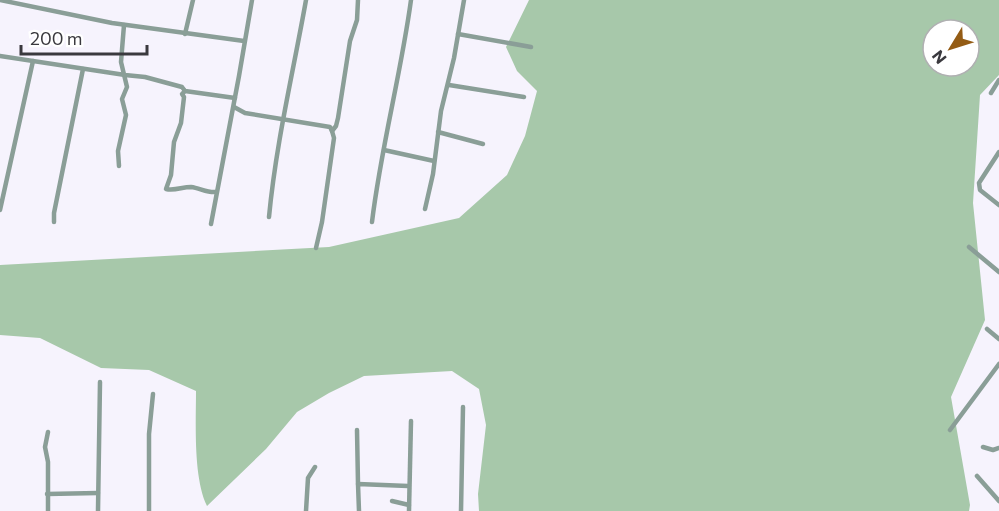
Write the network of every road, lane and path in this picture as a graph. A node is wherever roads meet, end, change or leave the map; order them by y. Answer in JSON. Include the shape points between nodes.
{"nodes":[{"id":1,"x":0,"y":0,"type":"edge"},
{"id":2,"x":193,"y":0,"type":"edge"},
{"id":3,"x":252,"y":0,"type":"edge"},
{"id":4,"x":306,"y":0,"type":"edge"},
{"id":5,"x":358,"y":0,"type":"edge"},
{"id":6,"x":411,"y":0,"type":"edge"},
{"id":7,"x":464,"y":0,"type":"edge"},
{"id":8,"x":124,"y":25,"type":"junction"},
{"id":9,"x":185,"y":34,"type":"junction"},
{"id":10,"x":458,"y":34,"type":"junction"},
{"id":11,"x":244,"y":41,"type":"junction"},
{"id":12,"x":531,"y":47,"type":"dead end"},
{"id":13,"x":0,"y":56,"type":"edge"},
{"id":14,"x":33,"y":61,"type":"junction"},
{"id":15,"x":84,"y":69,"type":"junction"},
{"id":16,"x":125,"y":75,"type":"junction"},
{"id":17,"x":999,"y":80,"type":"edge"},
{"id":18,"x":449,"y":85,"type":"junction"},
{"id":19,"x":185,"y":91,"type":"junction"},
{"id":20,"x":991,"y":93,"type":"dead end"},
{"id":21,"x":524,"y":97,"type":"dead end"},
{"id":22,"x":235,"y":98,"type":"junction"},
{"id":23,"x":234,"y":107,"type":"junction"},
{"id":24,"x":282,"y":120,"type":"junction"},
{"id":25,"x":332,"y":131,"type":"junction"},
{"id":26,"x":438,"y":132,"type":"junction"},
{"id":27,"x":483,"y":144,"type":"dead end"},
{"id":28,"x":384,"y":150,"type":"junction"},
{"id":29,"x":999,"y":152,"type":"edge"},
{"id":30,"x":434,"y":162,"type":"junction"},
{"id":31,"x":119,"y":166,"type":"dead end"},
{"id":32,"x":216,"y":192,"type":"junction"},
{"id":33,"x":999,"y":205,"type":"edge"},
{"id":34,"x":425,"y":209,"type":"dead end"},
{"id":35,"x":0,"y":210,"type":"edge"},
{"id":36,"x":268,"y":217,"type":"dead end"},
{"id":37,"x":54,"y":222,"type":"dead end"},
{"id":38,"x":372,"y":222,"type":"dead end"},
{"id":39,"x":211,"y":224,"type":"dead end"},
{"id":40,"x":969,"y":246,"type":"dead end"},
{"id":41,"x":316,"y":248,"type":"dead end"},
{"id":42,"x":999,"y":272,"type":"edge"},
{"id":43,"x":987,"y":329,"type":"dead end"},
{"id":44,"x":999,"y":339,"type":"edge"},
{"id":45,"x":999,"y":364,"type":"edge"},
{"id":46,"x":100,"y":382,"type":"dead end"},
{"id":47,"x":153,"y":394,"type":"dead end"},
{"id":48,"x":463,"y":407,"type":"dead end"},
{"id":49,"x":411,"y":421,"type":"dead end"},
{"id":50,"x":357,"y":430,"type":"dead end"},
{"id":51,"x":950,"y":430,"type":"dead end"},
{"id":52,"x":48,"y":432,"type":"dead end"},
{"id":53,"x":983,"y":447,"type":"dead end"},
{"id":54,"x":999,"y":448,"type":"edge"},
{"id":55,"x":315,"y":467,"type":"dead end"},
{"id":56,"x":977,"y":476,"type":"dead end"},
{"id":57,"x":358,"y":484,"type":"junction"},
{"id":58,"x":408,"y":486,"type":"junction"},
{"id":59,"x":98,"y":493,"type":"junction"},
{"id":60,"x":47,"y":494,"type":"junction"},
{"id":61,"x":392,"y":501,"type":"dead end"},
{"id":62,"x":999,"y":501,"type":"edge"},
{"id":63,"x":409,"y":508,"type":"edge"},
{"id":64,"x":48,"y":511,"type":"edge"},
{"id":65,"x":99,"y":511,"type":"edge"},
{"id":66,"x":149,"y":511,"type":"edge"},
{"id":67,"x":306,"y":511,"type":"edge"},
{"id":68,"x":359,"y":511,"type":"edge"},
{"id":69,"x":461,"y":511,"type":"edge"}],
"edges":[{"from":1,"to":8,"type":"street"},
{"from":2,"to":9,"type":"street"},
{"from":3,"to":11,"type":"street"},
{"from":4,"to":24,"type":"street"},
{"from":5,"to":25,"type":"street","via":[[338,118]]},
{"from":6,"to":28,"type":"street"},
{"from":7,"to":10,"type":"street"},
{"from":8,"to":9,"type":"street"},
{"from":8,"to":16,"type":"street","via":[[120,53]]},
{"from":9,"to":11,"type":"street"},
{"from":10,"to":12,"type":"street"},
{"from":10,"to":18,"type":"street"},
{"from":11,"to":22,"type":"street"},
{"from":13,"to":14,"type":"street"},
{"from":14,"to":15,"type":"street"},
{"from":14,"to":35,"type":"street"},
{"from":15,"to":16,"type":"street"},
{"from":15,"to":37,"type":"street"},
{"from":16,"to":19,"type":"street","via":[[145,77]]},
{"from":16,"to":31,"type":"street","via":[[125,123],[118,151]]},
{"from":17,"to":20,"type":"street"},
{"from":18,"to":21,"type":"street"},
{"from":18,"to":26,"type":"street"},
{"from":19,"to":22,"type":"street"},
{"from":19,"to":32,"type":"street","via":[[166,189],[192,187]]},
{"from":22,"to":23,"type":"street"},
{"from":23,"to":24,"type":"street","via":[[240,112]]},
{"from":23,"to":32,"type":"street"},
{"from":24,"to":25,"type":"street","via":[[330,127]]},
{"from":24,"to":36,"type":"street"},
{"from":25,"to":41,"type":"street","via":[[326,201]]},
{"from":26,"to":27,"type":"street"},
{"from":26,"to":30,"type":"street"},
{"from":28,"to":30,"type":"street"},
{"from":28,"to":38,"type":"street"},
{"from":29,"to":33,"type":"street","via":[[979,183],[980,190]]},
{"from":30,"to":34,"type":"street"},
{"from":32,"to":39,"type":"street"},
{"from":40,"to":42,"type":"street"},
{"from":43,"to":44,"type":"street"},
{"from":45,"to":51,"type":"street"},
{"from":46,"to":59,"type":"street"},
{"from":47,"to":66,"type":"street"},
{"from":48,"to":69,"type":"street"},
{"from":49,"to":58,"type":"street"},
{"from":50,"to":57,"type":"street"},
{"from":52,"to":60,"type":"street"},
{"from":53,"to":54,"type":"street"},
{"from":55,"to":67,"type":"street","via":[[308,478]]},
{"from":56,"to":62,"type":"street"},
{"from":57,"to":58,"type":"street"},
{"from":57,"to":68,"type":"street"},
{"from":58,"to":63,"type":"street"},
{"from":59,"to":60,"type":"street"},
{"from":59,"to":65,"type":"street"},
{"from":60,"to":64,"type":"street"},
{"from":61,"to":63,"type":"street"}]}
